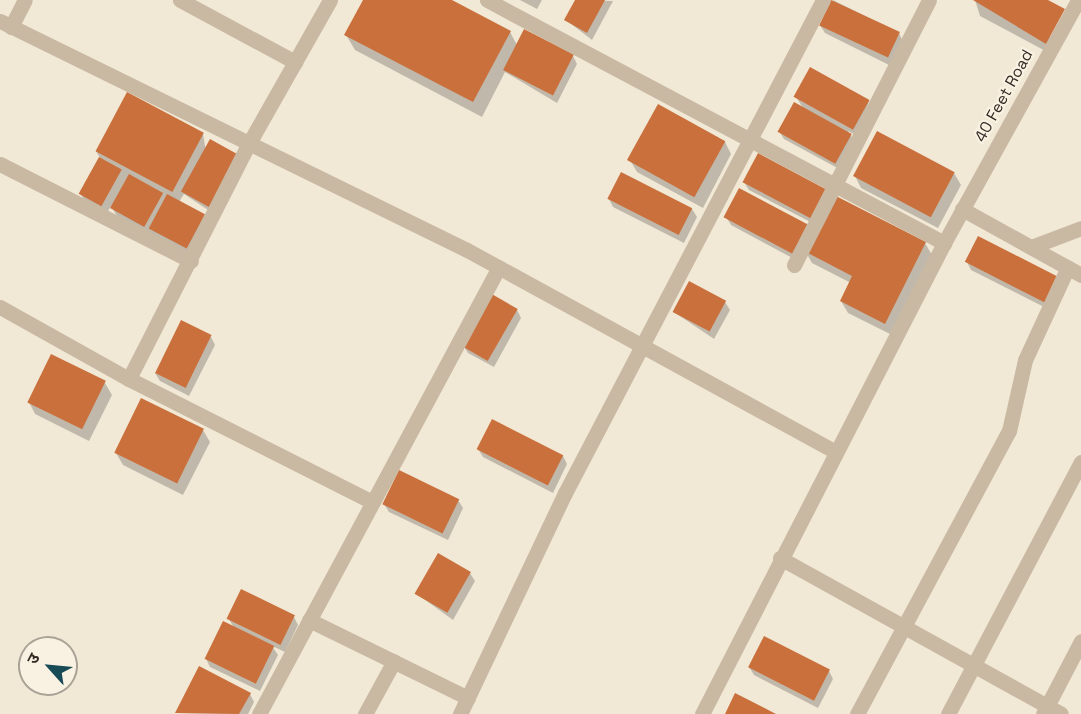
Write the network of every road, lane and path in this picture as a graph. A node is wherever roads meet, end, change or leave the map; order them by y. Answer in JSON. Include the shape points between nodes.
{"nodes":[{"id":1,"x":25,"y":0,"type":"edge"},
{"id":2,"x":180,"y":0,"type":"edge"},
{"id":3,"x":330,"y":0,"type":"edge"},
{"id":4,"x":487,"y":0,"type":"edge"},
{"id":5,"x":823,"y":0,"type":"edge"},
{"id":6,"x":929,"y":0,"type":"edge"},
{"id":7,"x":1078,"y":0,"type":"edge"},
{"id":8,"x":6,"y":24,"type":"edge"},
{"id":9,"x":295,"y":62,"type":"junction"},
{"id":10,"x":748,"y":139,"type":"junction"},
{"id":11,"x":249,"y":143,"type":"junction"},
{"id":12,"x":0,"y":164,"type":"edge"},
{"id":13,"x":834,"y":184,"type":"junction"},
{"id":14,"x":962,"y":209,"type":"junction"},
{"id":15,"x":1081,"y":228,"type":"edge"},
{"id":16,"x":944,"y":243,"type":"junction"},
{"id":17,"x":1030,"y":247,"type":"junction"},
{"id":18,"x":191,"y":261,"type":"junction"},
{"id":19,"x":794,"y":265,"type":"dead end"},
{"id":20,"x":499,"y":267,"type":"junction"},
{"id":21,"x":1075,"y":271,"type":"edge"},
{"id":22,"x":0,"y":307,"type":"edge"},
{"id":23,"x":643,"y":347,"type":"junction"},
{"id":24,"x":129,"y":379,"type":"junction"},
{"id":25,"x":834,"y":451,"type":"junction"},
{"id":26,"x":1081,"y":462,"type":"edge"},
{"id":27,"x":373,"y":502,"type":"junction"},
{"id":28,"x":780,"y":558,"type":"junction"},
{"id":29,"x":309,"y":620,"type":"junction"},
{"id":30,"x":902,"y":628,"type":"junction"},
{"id":31,"x":1081,"y":641,"type":"edge"},
{"id":32,"x":394,"y":661,"type":"junction"},
{"id":33,"x":972,"y":668,"type":"junction"},
{"id":34,"x":468,"y":698,"type":"junction"},
{"id":35,"x":1045,"y":710,"type":"edge"},
{"id":36,"x":259,"y":714,"type":"edge"},
{"id":37,"x":365,"y":714,"type":"edge"},
{"id":38,"x":460,"y":714,"type":"edge"},
{"id":39,"x":702,"y":714,"type":"edge"},
{"id":40,"x":857,"y":714,"type":"edge"},
{"id":41,"x":948,"y":714,"type":"edge"},
{"id":42,"x":1061,"y":714,"type":"edge"}],
"edges":[{"from":1,"to":8,"type":"street"},
{"from":2,"to":9,"type":"street"},
{"from":3,"to":9,"type":"street"},
{"from":4,"to":10,"type":"street"},
{"from":5,"to":10,"type":"street"},
{"from":6,"to":13,"type":"street"},
{"from":7,"to":14,"type":"street","name":"40 Feet Road"},
{"from":8,"to":11,"type":"street"},
{"from":9,"to":11,"type":"street"},
{"from":10,"to":13,"type":"street"},
{"from":10,"to":23,"type":"street"},
{"from":11,"to":18,"type":"street"},
{"from":11,"to":20,"type":"street"},
{"from":12,"to":18,"type":"street"},
{"from":13,"to":16,"type":"street"},
{"from":13,"to":19,"type":"street"},
{"from":14,"to":16,"type":"street","name":"40 Feet Road"},
{"from":14,"to":17,"type":"street"},
{"from":15,"to":17,"type":"street"},
{"from":16,"to":25,"type":"street","name":"40 Feet Road"},
{"from":17,"to":21,"type":"street"},
{"from":18,"to":24,"type":"street"},
{"from":20,"to":23,"type":"street"},
{"from":20,"to":27,"type":"street"},
{"from":21,"to":30,"type":"street","via":[[1025,360],[1009,431]]},
{"from":22,"to":24,"type":"street"},
{"from":23,"to":25,"type":"street"},
{"from":23,"to":34,"type":"street","via":[[565,493]]},
{"from":24,"to":27,"type":"street"},
{"from":25,"to":28,"type":"street","name":"40 Feet Road"},
{"from":26,"to":33,"type":"street"},
{"from":27,"to":29,"type":"street"},
{"from":28,"to":30,"type":"street"},
{"from":28,"to":39,"type":"street","name":"40 Feet Road"},
{"from":29,"to":32,"type":"street"},
{"from":29,"to":36,"type":"street"},
{"from":30,"to":33,"type":"street"},
{"from":30,"to":40,"type":"street"},
{"from":31,"to":35,"type":"street"},
{"from":32,"to":34,"type":"street"},
{"from":32,"to":37,"type":"street"},
{"from":33,"to":35,"type":"street"},
{"from":33,"to":41,"type":"street"},
{"from":34,"to":38,"type":"street"},
{"from":35,"to":42,"type":"street"}]}
